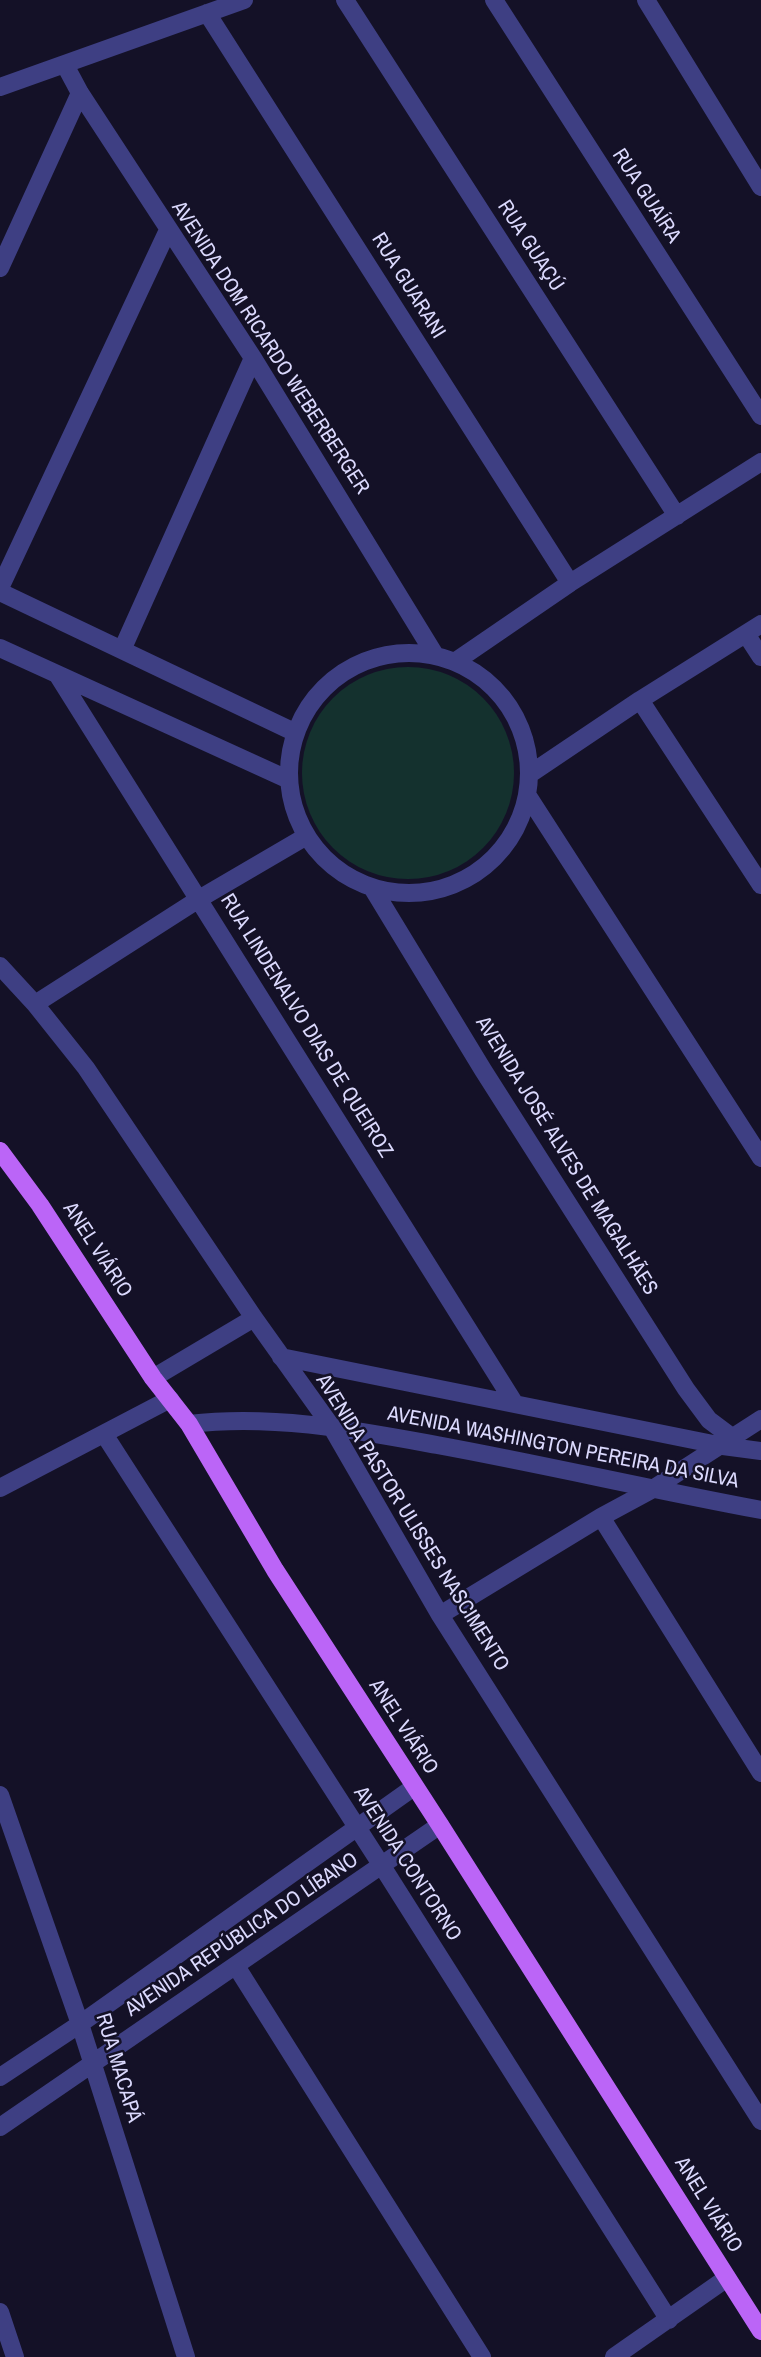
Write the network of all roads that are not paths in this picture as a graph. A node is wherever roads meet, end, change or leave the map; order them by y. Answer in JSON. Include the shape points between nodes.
{"nodes":[{"id":1,"x":244,"y":0,"type":"edge"},
{"id":2,"x":345,"y":0,"type":"edge"},
{"id":3,"x":494,"y":0,"type":"edge"},
{"id":4,"x":646,"y":0,"type":"edge"},
{"id":5,"x":207,"y":13,"type":"junction"},
{"id":6,"x":65,"y":65,"type":"junction"},
{"id":7,"x":0,"y":87,"type":"edge"},
{"id":8,"x":80,"y":93,"type":"junction"},
{"id":9,"x":761,"y":187,"type":"edge"},
{"id":10,"x":168,"y":230,"type":"junction"},
{"id":11,"x":0,"y":268,"type":"edge"},
{"id":12,"x":253,"y":358,"type":"junction"},
{"id":13,"x":761,"y":416,"type":"edge"},
{"id":14,"x":761,"y":462,"type":"edge"},
{"id":15,"x":677,"y":516,"type":"junction"},
{"id":16,"x":570,"y":583,"type":"junction"},
{"id":17,"x":0,"y":590,"type":"edge"},
{"id":18,"x":753,"y":629,"type":"edge"},
{"id":19,"x":0,"y":648,"type":"edge"},
{"id":20,"x":122,"y":650,"type":"junction"},
{"id":21,"x":435,"y":655,"type":"junction"},
{"id":22,"x":761,"y":657,"type":"edge"},
{"id":23,"x":456,"y":661,"type":"junction"},
{"id":24,"x":57,"y":674,"type":"junction"},
{"id":25,"x":640,"y":700,"type":"junction"},
{"id":26,"x":294,"y":732,"type":"junction"},
{"id":27,"x":530,"y":774,"type":"junction"},
{"id":28,"x":287,"y":779,"type":"junction"},
{"id":29,"x":527,"y":796,"type":"junction"},
{"id":30,"x":305,"y":837,"type":"junction"},
{"id":31,"x":761,"y":885,"type":"edge"},
{"id":32,"x":373,"y":889,"type":"junction"},
{"id":33,"x":199,"y":899,"type":"junction"},
{"id":34,"x":0,"y":966,"type":"edge"},
{"id":35,"x":35,"y":1004,"type":"junction"},
{"id":36,"x":0,"y":1151,"type":"edge"},
{"id":37,"x":761,"y":1158,"type":"edge"},
{"id":38,"x":254,"y":1318,"type":"junction"},
{"id":39,"x":281,"y":1357,"type":"junction"},
{"id":40,"x":153,"y":1378,"type":"junction"},
{"id":41,"x":170,"y":1399,"type":"junction"},
{"id":42,"x":515,"y":1404,"type":"junction"},
{"id":43,"x":761,"y":1419,"type":"edge"},
{"id":44,"x":189,"y":1424,"type":"junction"},
{"id":45,"x":331,"y":1426,"type":"junction"},
{"id":46,"x":104,"y":1434,"type":"junction"},
{"id":47,"x":728,"y":1442,"type":"junction"},
{"id":48,"x":761,"y":1451,"type":"edge"},
{"id":49,"x":0,"y":1488,"type":"edge"},
{"id":50,"x":651,"y":1490,"type":"junction"},
{"id":51,"x":761,"y":1510,"type":"edge"},
{"id":52,"x":601,"y":1517,"type":"junction"},
{"id":53,"x":440,"y":1615,"type":"junction"},
{"id":54,"x":761,"y":1773,"type":"edge"},
{"id":55,"x":414,"y":1787,"type":"junction"},
{"id":56,"x":0,"y":1796,"type":"edge"},
{"id":57,"x":440,"y":1825,"type":"junction"},
{"id":58,"x":357,"y":1828,"type":"junction"},
{"id":59,"x":382,"y":1866,"type":"junction"},
{"id":60,"x":236,"y":1966,"type":"junction"},
{"id":61,"x":80,"y":2024,"type":"junction"},
{"id":62,"x":92,"y":2065,"type":"junction"},
{"id":63,"x":0,"y":2077,"type":"edge"},
{"id":64,"x":761,"y":2121,"type":"edge"},
{"id":65,"x":0,"y":2127,"type":"edge"},
{"id":66,"x":727,"y":2278,"type":"junction"},
{"id":67,"x":0,"y":2312,"type":"edge"},
{"id":68,"x":669,"y":2320,"type":"junction"},
{"id":69,"x":761,"y":2332,"type":"edge"},
{"id":70,"x":15,"y":2357,"type":"edge"},
{"id":71,"x":186,"y":2357,"type":"edge"},
{"id":72,"x":482,"y":2357,"type":"edge"},
{"id":73,"x":614,"y":2357,"type":"edge"}],
"edges":[{"from":1,"to":5,"type":"street"},
{"from":2,"to":15,"type":"street","name":"RUA GUAÇÚ"},
{"from":3,"to":13,"type":"street","name":"RUA GUAÍRA"},
{"from":4,"to":9,"type":"street"},
{"from":5,"to":6,"type":"street"},
{"from":5,"to":16,"type":"street","name":"RUA GUARANI"},
{"from":6,"to":7,"type":"street"},
{"from":6,"to":8,"type":"street","name":"AVENIDA DOM RICARDO WEBERBERGER"},
{"from":8,"to":10,"type":"street","name":"AVENIDA DOM RICARDO WEBERBERGER"},
{"from":8,"to":11,"type":"street"},
{"from":10,"to":12,"type":"street","name":"AVENIDA DOM RICARDO WEBERBERGER"},
{"from":10,"to":17,"type":"street"},
{"from":12,"to":20,"type":"street"},
{"from":12,"to":21,"type":"street","name":"AVENIDA DOM RICARDO WEBERBERGER"},
{"from":14,"to":15,"type":"street"},
{"from":15,"to":16,"type":"street"},
{"from":16,"to":23,"type":"street"},
{"from":17,"to":20,"type":"street"},
{"from":18,"to":22,"type":"street"},
{"from":18,"to":25,"type":"street"},
{"from":19,"to":24,"type":"street"},
{"from":20,"to":26,"type":"street"},
{"from":21,"to":23,"type":"street"},
{"from":21,"to":26,"type":"street","via":[[391,653],[350,667],[316,695]]},
{"from":23,"to":27,"type":"street","via":[[491,684],[512,710],[526,741]]},
{"from":24,"to":28,"type":"street"},
{"from":24,"to":33,"type":"street","name":"RUA LINDENALVO DIAS DE QUEIROZ"},
{"from":25,"to":27,"type":"street"},
{"from":25,"to":31,"type":"street"},
{"from":26,"to":28,"type":"street"},
{"from":27,"to":29,"type":"street"},
{"from":28,"to":30,"type":"street","via":[[292,809]]},
{"from":29,"to":32,"type":"street","via":[[516,828],[497,856],[471,877],[440,890],[406,894]]},
{"from":29,"to":37,"type":"street"},
{"from":30,"to":32,"type":"street","via":[[323,860]]},
{"from":30,"to":33,"type":"street"},
{"from":32,"to":47,"type":"street","name":"AVENIDA JOSÉ ALVES DE MAGALHÃES","via":[[687,1389]]},
{"from":33,"to":35,"type":"street"},
{"from":33,"to":42,"type":"street","name":"RUA LINDENALVO DIAS DE QUEIROZ"},
{"from":34,"to":35,"type":"street","name":"AVENIDA PASTOR ULISSES NASCIMENTO"},
{"from":35,"to":38,"type":"street","name":"AVENIDA PASTOR ULISSES NASCIMENTO","via":[[86,1069]]},
{"from":36,"to":40,"type":"main road","name":"ANEL VIÁRIO"},
{"from":38,"to":39,"type":"street","name":"AVENIDA PASTOR ULISSES NASCIMENTO"},
{"from":38,"to":40,"type":"street"},
{"from":39,"to":42,"type":"street","name":"AVENIDA WASHINGTON PEREIRA DA SILVA"},
{"from":39,"to":45,"type":"street","name":"AVENIDA PASTOR ULISSES NASCIMENTO"},
{"from":40,"to":41,"type":"main road","name":"ANEL VIÁRIO"},
{"from":41,"to":44,"type":"main road","name":"ANEL VIÁRIO"},
{"from":41,"to":46,"type":"street"},
{"from":42,"to":47,"type":"street","name":"AVENIDA WASHINGTON PEREIRA DA SILVA"},
{"from":43,"to":47,"type":"street"},
{"from":44,"to":45,"type":"street","name":"AVENIDA WASHINGTON PEREIRA DA SILVA","via":[[243,1420]]},
{"from":44,"to":55,"type":"main road","name":"ANEL VIÁRIO","via":[[275,1570]]},
{"from":45,"to":50,"type":"street","name":"AVENIDA WASHINGTON PEREIRA DA SILVA","via":[[570,1470]]},
{"from":45,"to":53,"type":"street","name":"AVENIDA PASTOR ULISSES NASCIMENTO"},
{"from":46,"to":49,"type":"street"},
{"from":46,"to":58,"type":"street","name":"AVENIDA CONTORNO"},
{"from":47,"to":48,"type":"street","name":"AVENIDA WASHINGTON PEREIRA DA SILVA"},
{"from":47,"to":50,"type":"street"},
{"from":50,"to":51,"type":"street","name":"AVENIDA WASHINGTON PEREIRA DA SILVA"},
{"from":50,"to":52,"type":"street"},
{"from":52,"to":53,"type":"street"},
{"from":52,"to":54,"type":"street"},
{"from":53,"to":64,"type":"street","name":"AVENIDA PASTOR ULISSES NASCIMENTO"},
{"from":55,"to":57,"type":"main road","name":"ANEL VIÁRIO"},
{"from":55,"to":58,"type":"street","name":"AVENIDA REPÚBLICA DO LÍBANO"},
{"from":56,"to":61,"type":"street","name":"RUA MACAPÁ"},
{"from":57,"to":59,"type":"street","name":"AVENIDA REPÚBLICA DO LÍBANO"},
{"from":57,"to":66,"type":"main road","name":"ANEL VIÁRIO"},
{"from":58,"to":59,"type":"street","name":"AVENIDA CONTORNO"},
{"from":58,"to":61,"type":"street","name":"AVENIDA REPÚBLICA DO LÍBANO"},
{"from":59,"to":60,"type":"street","name":"AVENIDA REPÚBLICA DO LÍBANO"},
{"from":59,"to":68,"type":"street","name":"AVENIDA CONTORNO"},
{"from":60,"to":62,"type":"street","name":"AVENIDA REPÚBLICA DO LÍBANO"},
{"from":60,"to":72,"type":"street"},
{"from":61,"to":62,"type":"street","name":"RUA MACAPÁ"},
{"from":61,"to":63,"type":"street","name":"AVENIDA REPÚBLICA DO LÍBANO"},
{"from":62,"to":65,"type":"street","name":"AVENIDA REPÚBLICA DO LÍBANO"},
{"from":62,"to":71,"type":"street","name":"RUA MACAPÁ"},
{"from":66,"to":68,"type":"street"},
{"from":66,"to":69,"type":"main road","name":"ANEL VIÁRIO"},
{"from":67,"to":70,"type":"street"},
{"from":68,"to":73,"type":"street"}]}
